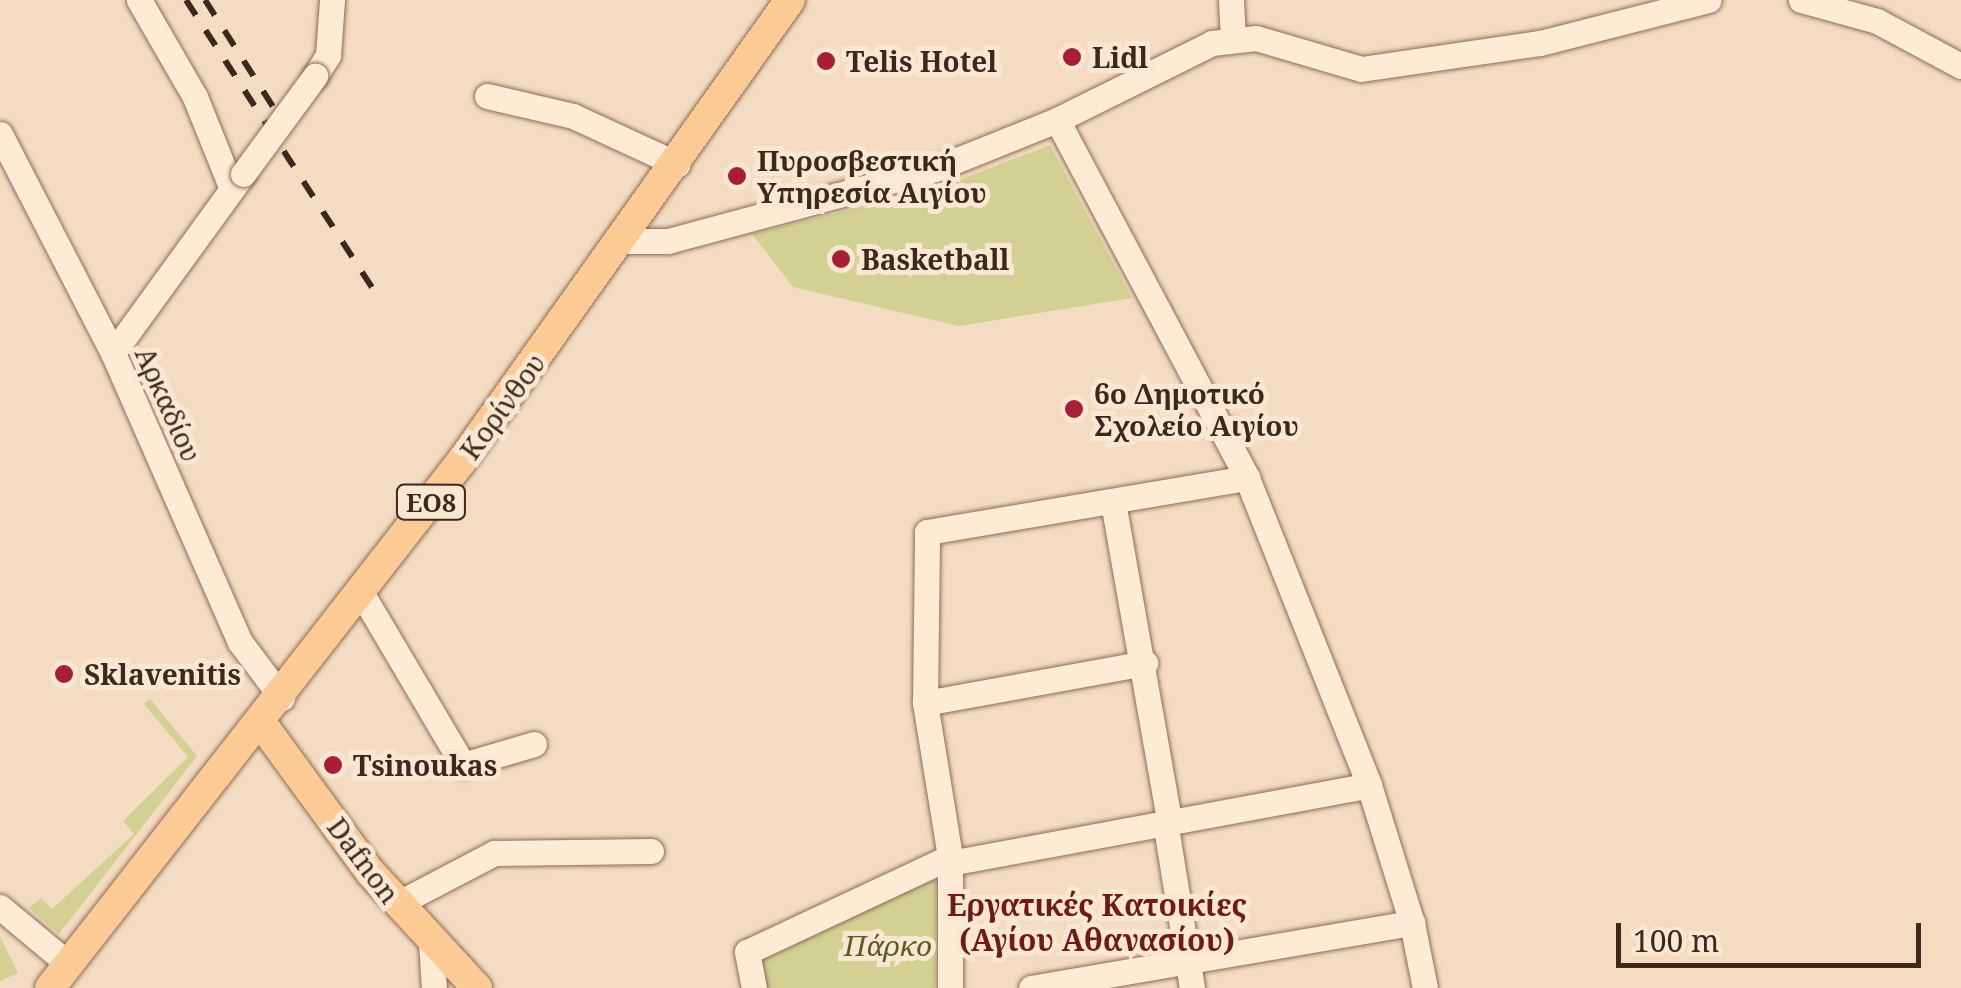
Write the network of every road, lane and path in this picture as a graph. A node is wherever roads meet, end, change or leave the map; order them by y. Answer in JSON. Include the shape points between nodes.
{"nodes":[{"id":1,"x":139,"y":0,"type":"edge"},
{"id":2,"x":334,"y":0,"type":"edge"},
{"id":3,"x":790,"y":0,"type":"edge"},
{"id":4,"x":1231,"y":0,"type":"edge"},
{"id":5,"x":1708,"y":0,"type":"edge"},
{"id":6,"x":1801,"y":0,"type":"edge"},
{"id":7,"x":1233,"y":40,"type":"junction"},
{"id":8,"x":1961,"y":66,"type":"edge"},
{"id":9,"x":487,"y":96,"type":"dead end"},
{"id":10,"x":1057,"y":120,"type":"junction"},
{"id":11,"x":0,"y":134,"type":"edge"},
{"id":12,"x":677,"y":164,"type":"junction"},
{"id":13,"x":238,"y":181,"type":"junction"},
{"id":14,"x":620,"y":241,"type":"junction"},
{"id":15,"x":113,"y":352,"type":"junction"},
{"id":16,"x":1247,"y":478,"type":"junction"},
{"id":17,"x":1113,"y":502,"type":"junction"},
{"id":18,"x":362,"y":594,"type":"junction"},
{"id":19,"x":1144,"y":664,"type":"junction"},
{"id":20,"x":282,"y":698,"type":"junction"},
{"id":21,"x":925,"y":702,"type":"junction"},
{"id":22,"x":262,"y":724,"type":"junction"},
{"id":23,"x":534,"y":744,"type":"dead end"},
{"id":24,"x":1369,"y":786,"type":"junction"},
{"id":25,"x":1167,"y":821,"type":"junction"},
{"id":26,"x":650,"y":850,"type":"dead end"},
{"id":27,"x":950,"y":860,"type":"junction"},
{"id":28,"x":397,"y":904,"type":"junction"},
{"id":29,"x":0,"y":908,"type":"edge"},
{"id":30,"x":1412,"y":923,"type":"junction"},
{"id":31,"x":431,"y":942,"type":"junction"},
{"id":32,"x":1188,"y":960,"type":"junction"},
{"id":33,"x":58,"y":975,"type":"edge"},
{"id":34,"x":434,"y":988,"type":"edge"},
{"id":35,"x":477,"y":988,"type":"edge"},
{"id":36,"x":754,"y":988,"type":"edge"},
{"id":37,"x":950,"y":988,"type":"edge"},
{"id":38,"x":1031,"y":988,"type":"edge"},
{"id":39,"x":1192,"y":988,"type":"edge"},
{"id":40,"x":1424,"y":988,"type":"edge"}],
"edges":[{"from":1,"to":13,"type":"street"},
{"from":2,"to":13,"type":"street","bridge":true,"via":[[328,55]]},
{"from":3,"to":12,"type":"main road","name":"Κορίνθου","number":"ΕΟ8"},
{"from":4,"to":7,"type":"street"},
{"from":5,"to":7,"type":"street","via":[[1540,43],[1361,69],[1280,43]]},
{"from":6,"to":8,"type":"street","via":[[1877,20]]},
{"from":7,"to":10,"type":"street","via":[[1191,49]]},
{"from":9,"to":12,"type":"street","via":[[574,116]]},
{"from":10,"to":14,"type":"street","via":[[935,170],[668,241]]},
{"from":10,"to":16,"type":"street"},
{"from":11,"to":15,"type":"street","name":"Αρκαδίου"},
{"from":12,"to":14,"type":"main road","name":"Κορίνθου","number":"ΕΟ8"},
{"from":13,"to":15,"type":"street"},
{"from":14,"to":18,"type":"main road","name":"Κορίνθου","number":"ΕΟ8"},
{"from":15,"to":20,"type":"street","name":"Αρκαδίου","via":[[240,642]]},
{"from":16,"to":17,"type":"street"},
{"from":16,"to":24,"type":"street"},
{"from":17,"to":19,"type":"street"},
{"from":17,"to":21,"type":"street","via":[[927,532]]},
{"from":18,"to":20,"type":"main road","name":"Κορίνθου","number":"ΕΟ8"},
{"from":18,"to":23,"type":"street","via":[[463,764]]},
{"from":19,"to":21,"type":"street"},
{"from":19,"to":25,"type":"street"},
{"from":20,"to":22,"type":"main road","name":"Κορίνθου","number":"ΕΟ8"},
{"from":21,"to":27,"type":"street"},
{"from":22,"to":28,"type":"main road","name":"Dafnon"},
{"from":22,"to":33,"type":"main road","name":"Κορίνθου","number":"ΕΟ8"},
{"from":24,"to":25,"type":"street"},
{"from":24,"to":30,"type":"street"},
{"from":25,"to":27,"type":"street"},
{"from":25,"to":32,"type":"street"},
{"from":26,"to":28,"type":"street","via":[[494,853]]},
{"from":27,"to":36,"type":"street","via":[[747,952]]},
{"from":27,"to":37,"type":"street"},
{"from":28,"to":31,"type":"main road","name":"Dafnon"},
{"from":29,"to":33,"type":"street"},
{"from":30,"to":32,"type":"street"},
{"from":30,"to":40,"type":"street"},
{"from":31,"to":34,"type":"street"},
{"from":31,"to":35,"type":"main road","name":"Dafnon"},
{"from":32,"to":38,"type":"street"},
{"from":32,"to":39,"type":"street"}]}
